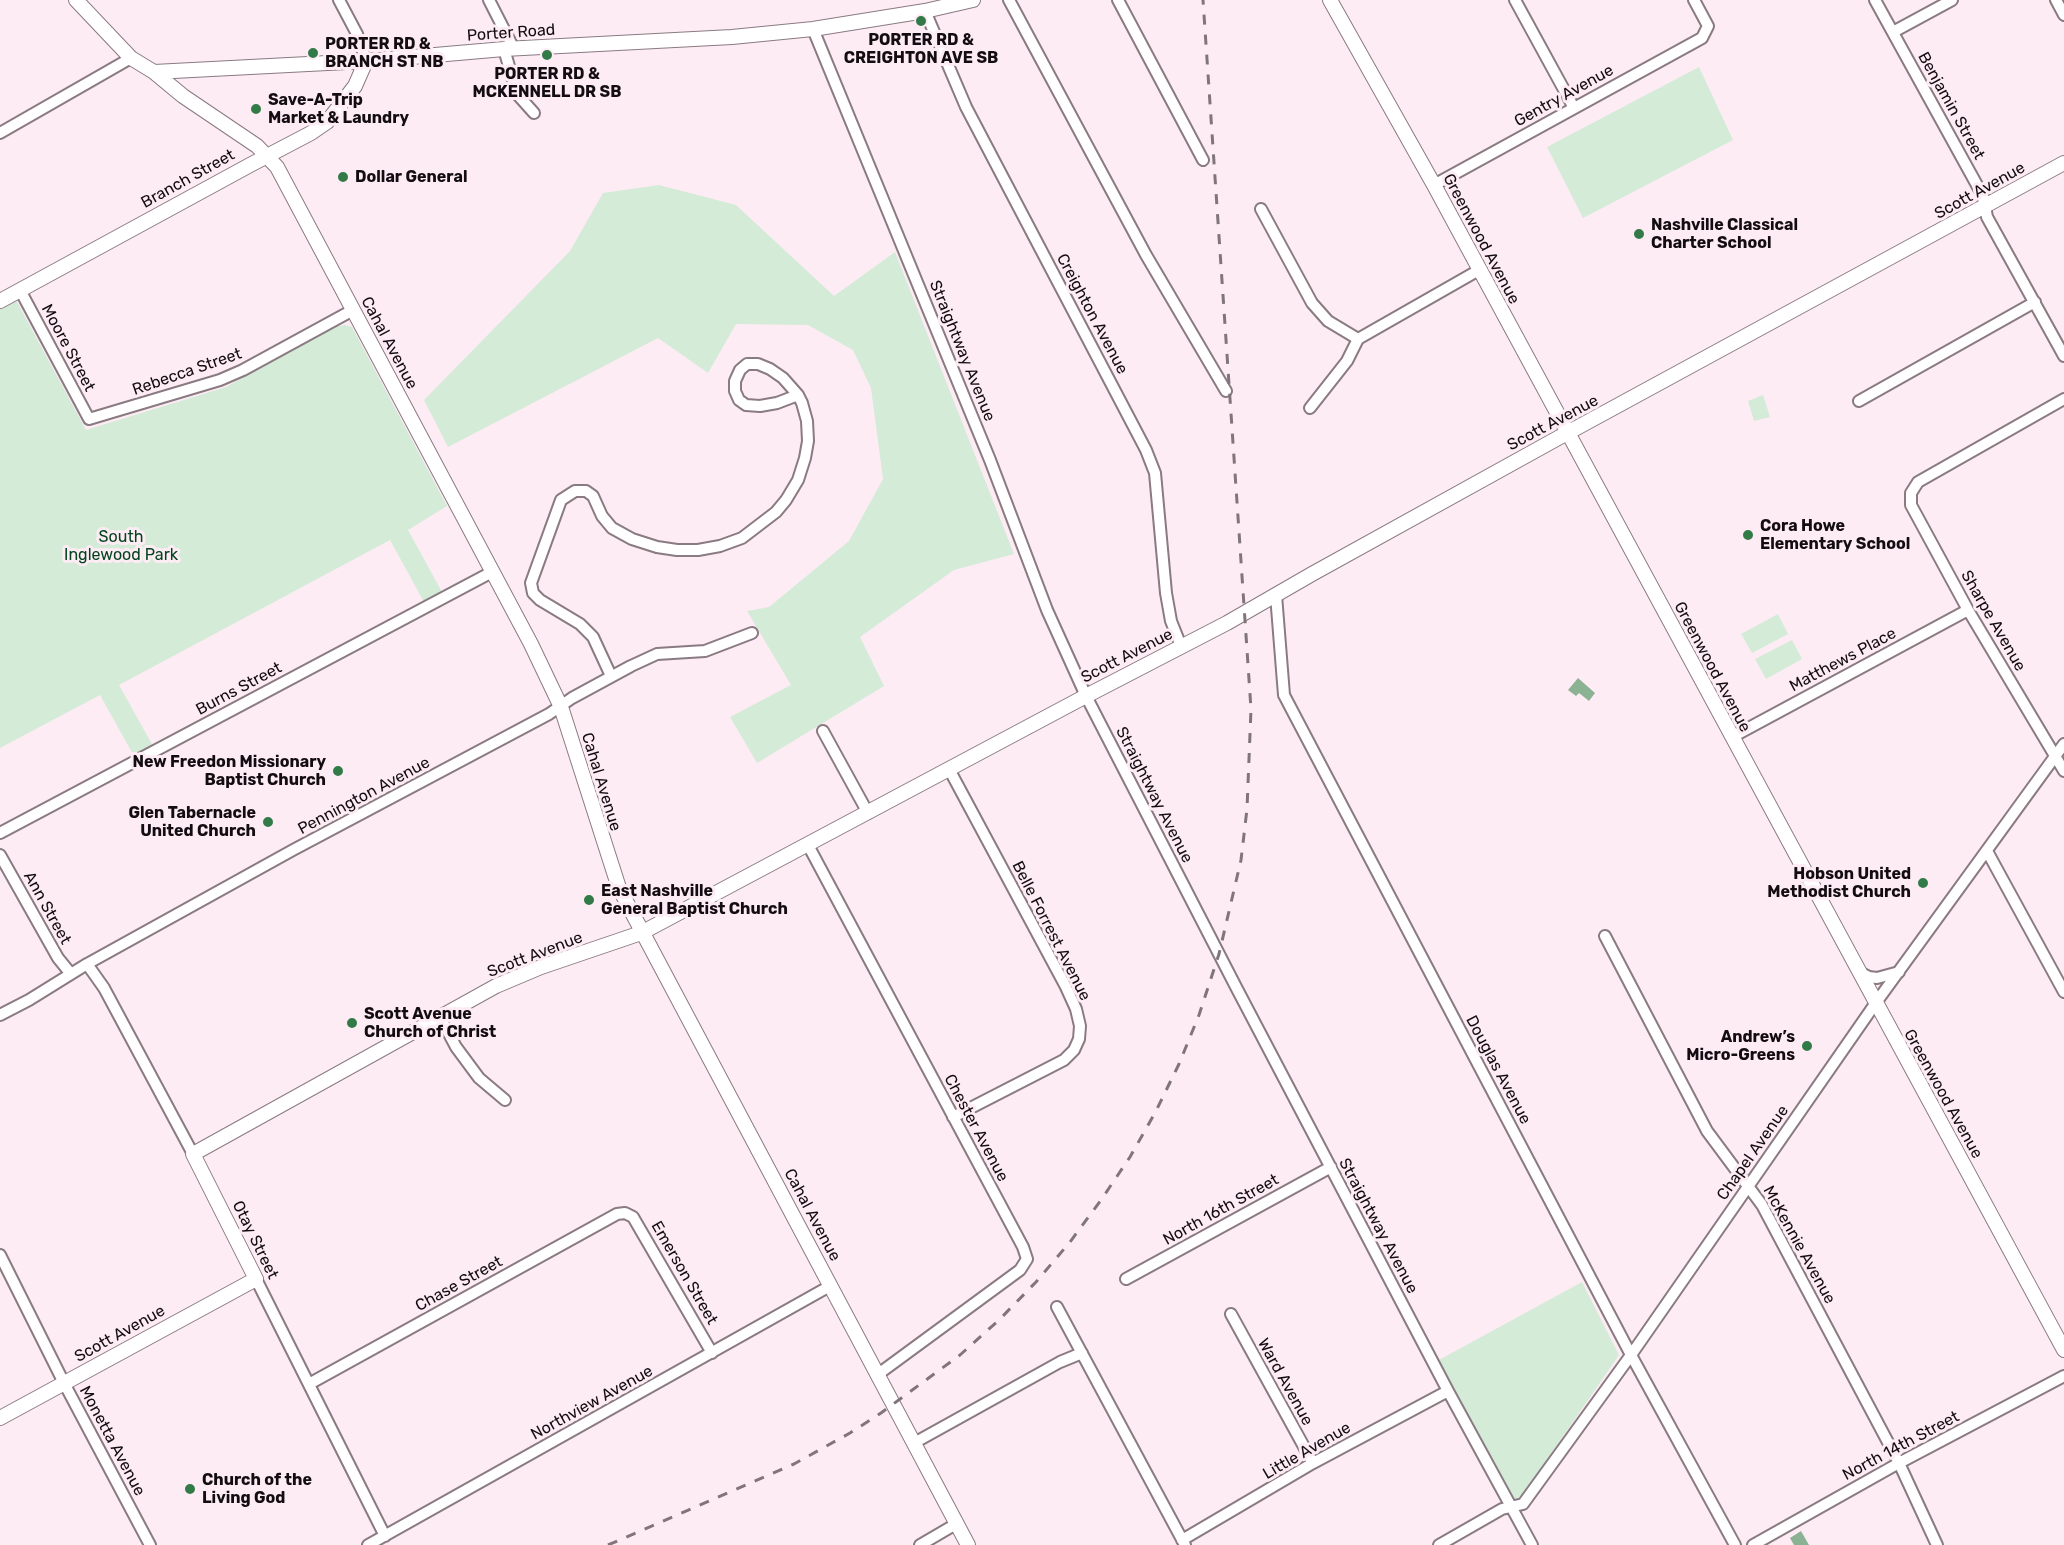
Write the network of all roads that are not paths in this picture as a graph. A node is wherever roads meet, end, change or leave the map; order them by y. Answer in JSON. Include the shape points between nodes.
{"nodes":[{"id":1,"x":76,"y":0,"type":"edge"},
{"id":2,"x":339,"y":0,"type":"edge"},
{"id":3,"x":489,"y":0,"type":"edge"},
{"id":4,"x":973,"y":0,"type":"edge"},
{"id":5,"x":1009,"y":0,"type":"edge"},
{"id":6,"x":1118,"y":0,"type":"edge"},
{"id":7,"x":1330,"y":0,"type":"edge"},
{"id":8,"x":1515,"y":0,"type":"edge"},
{"id":9,"x":1694,"y":0,"type":"edge"},
{"id":10,"x":1875,"y":0,"type":"edge"},
{"id":11,"x":1952,"y":0,"type":"edge"},
{"id":12,"x":2056,"y":0,"type":"edge"},
{"id":13,"x":925,"y":11,"type":"junction"},
{"id":14,"x":2064,"y":15,"type":"edge"},
{"id":15,"x":813,"y":29,"type":"junction"},
{"id":16,"x":1893,"y":32,"type":"junction"},
{"id":17,"x":509,"y":49,"type":"junction"},
{"id":18,"x":132,"y":58,"type":"junction"},
{"id":19,"x":366,"y":61,"type":"junction"},
{"id":20,"x":154,"y":72,"type":"junction"},
{"id":21,"x":1574,"y":108,"type":"junction"},
{"id":22,"x":534,"y":113,"type":"dead end"},
{"id":23,"x":0,"y":133,"type":"edge"},
{"id":24,"x":268,"y":156,"type":"junction"},
{"id":25,"x":1203,"y":160,"type":"dead end"},
{"id":26,"x":2064,"y":163,"type":"edge"},
{"id":27,"x":1434,"y":185,"type":"junction"},
{"id":28,"x":1985,"y":207,"type":"junction"},
{"id":29,"x":1260,"y":209,"type":"dead end"},
{"id":30,"x":1479,"y":270,"type":"junction"},
{"id":31,"x":20,"y":290,"type":"junction"},
{"id":32,"x":0,"y":301,"type":"edge"},
{"id":33,"x":2035,"y":302,"type":"junction"},
{"id":34,"x":353,"y":310,"type":"junction"},
{"id":35,"x":1358,"y":339,"type":"junction"},
{"id":36,"x":2064,"y":356,"type":"edge"},
{"id":37,"x":1226,"y":391,"type":"dead end"},
{"id":38,"x":798,"y":395,"type":"junction"},
{"id":39,"x":2064,"y":399,"type":"edge"},
{"id":40,"x":1859,"y":400,"type":"dead end"},
{"id":41,"x":1310,"y":408,"type":"dead end"},
{"id":42,"x":89,"y":419,"type":"joint"},
{"id":43,"x":1568,"y":434,"type":"junction"},
{"id":44,"x":492,"y":572,"type":"junction"},
{"id":45,"x":1276,"y":596,"type":"junction"},
{"id":46,"x":1968,"y":610,"type":"junction"},
{"id":47,"x":752,"y":633,"type":"dead end"},
{"id":48,"x":1181,"y":646,"type":"junction"},
{"id":49,"x":611,"y":676,"type":"junction"},
{"id":50,"x":1086,"y":696,"type":"junction"},
{"id":51,"x":561,"y":706,"type":"junction"},
{"id":52,"x":823,"y":731,"type":"dead end"},
{"id":53,"x":1731,"y":737,"type":"junction"},
{"id":54,"x":2064,"y":744,"type":"edge"},
{"id":55,"x":2055,"y":757,"type":"junction"},
{"id":56,"x":949,"y":769,"type":"junction"},
{"id":57,"x":2064,"y":771,"type":"edge"},
{"id":58,"x":868,"y":813,"type":"junction"},
{"id":59,"x":0,"y":833,"type":"edge"},
{"id":60,"x":808,"y":845,"type":"junction"},
{"id":61,"x":1987,"y":851,"type":"junction"},
{"id":62,"x":0,"y":855,"type":"edge"},
{"id":63,"x":641,"y":933,"type":"junction"},
{"id":64,"x":1605,"y":936,"type":"dead end"},
{"id":65,"x":87,"y":964,"type":"junction"},
{"id":66,"x":1858,"y":971,"type":"junction"},
{"id":67,"x":1899,"y":972,"type":"junction"},
{"id":68,"x":71,"y":974,"type":"junction"},
{"id":69,"x":2064,"y":992,"type":"edge"},
{"id":70,"x":1875,"y":1004,"type":"junction"},
{"id":71,"x":0,"y":1015,"type":"edge"},
{"id":72,"x":440,"y":1017,"type":"junction"},
{"id":73,"x":505,"y":1100,"type":"dead end"},
{"id":74,"x":953,"y":1118,"type":"junction"},
{"id":75,"x":194,"y":1154,"type":"junction"},
{"id":76,"x":1331,"y":1167,"type":"junction"},
{"id":77,"x":1749,"y":1186,"type":"junction"},
{"id":78,"x":625,"y":1214,"type":"joint"},
{"id":79,"x":0,"y":1255,"type":"edge"},
{"id":80,"x":256,"y":1279,"type":"junction"},
{"id":81,"x":1126,"y":1279,"type":"dead end"},
{"id":82,"x":830,"y":1286,"type":"junction"},
{"id":83,"x":1057,"y":1307,"type":"dead end"},
{"id":84,"x":1231,"y":1314,"type":"dead end"},
{"id":85,"x":2064,"y":1350,"type":"edge"},
{"id":86,"x":712,"y":1353,"type":"junction"},
{"id":87,"x":1082,"y":1353,"type":"junction"},
{"id":88,"x":1631,"y":1355,"type":"junction"},
{"id":89,"x":877,"y":1375,"type":"junction"},
{"id":90,"x":2064,"y":1376,"type":"edge"},
{"id":91,"x":64,"y":1383,"type":"junction"},
{"id":92,"x":309,"y":1384,"type":"junction"},
{"id":93,"x":1448,"y":1391,"type":"junction"},
{"id":94,"x":0,"y":1418,"type":"edge"},
{"id":95,"x":914,"y":1443,"type":"junction"},
{"id":96,"x":1899,"y":1463,"type":"junction"},
{"id":97,"x":1313,"y":1464,"type":"junction"},
{"id":98,"x":1511,"y":1507,"type":"junction"},
{"id":99,"x":956,"y":1524,"type":"junction"},
{"id":100,"x":385,"y":1536,"type":"junction"},
{"id":101,"x":1184,"y":1543,"type":"edge"},
{"id":102,"x":150,"y":1545,"type":"edge"},
{"id":103,"x":368,"y":1545,"type":"edge"},
{"id":104,"x":920,"y":1545,"type":"edge"},
{"id":105,"x":968,"y":1545,"type":"edge"},
{"id":106,"x":1439,"y":1545,"type":"edge"},
{"id":107,"x":1532,"y":1545,"type":"edge"},
{"id":108,"x":1735,"y":1545,"type":"edge"},
{"id":109,"x":1753,"y":1545,"type":"edge"},
{"id":110,"x":1937,"y":1545,"type":"edge"}],
"edges":[{"from":1,"to":18,"type":"street"},
{"from":2,"to":19,"type":"street"},
{"from":3,"to":17,"type":"street"},
{"from":4,"to":13,"type":"street","name":"Porter Road"},
{"from":5,"to":37,"type":"street","via":[[1146,255]]},
{"from":6,"to":25,"type":"street"},
{"from":7,"to":27,"type":"street","name":"Greenwood Avenue"},
{"from":8,"to":21,"type":"street"},
{"from":9,"to":21,"type":"street","name":"Gentry Avenue","via":[[1708,26],[1702,38]]},
{"from":10,"to":16,"type":"street","name":"Benjamin Street"},
{"from":11,"to":16,"type":"street"},
{"from":12,"to":14,"type":"street"},
{"from":13,"to":15,"type":"street","name":"Porter Road"},
{"from":13,"to":48,"type":"street","name":"Creighton Avenue","via":[[966,107],[1146,450],[1155,473],[1171,621]]},
{"from":15,"to":17,"type":"street","name":"Porter Road"},
{"from":15,"to":50,"type":"street","name":"Straightway Avenue","via":[[990,460],[1047,610]]},
{"from":16,"to":28,"type":"street","name":"Benjamin Street","via":[[1983,196]]},
{"from":17,"to":19,"type":"street","name":"Porter Road"},
{"from":17,"to":22,"type":"street","via":[[517,94]]},
{"from":18,"to":20,"type":"street"},
{"from":18,"to":23,"type":"street"},
{"from":19,"to":20,"type":"street","name":"Porter Road"},
{"from":19,"to":24,"type":"street","name":"Branch Street","via":[[355,86],[327,122]]},
{"from":20,"to":24,"type":"street","name":"Cahal Avenue"},
{"from":21,"to":27,"type":"street","name":"Gentry Avenue"},
{"from":24,"to":31,"type":"street","name":"Branch Street"},
{"from":24,"to":34,"type":"street","name":"Cahal Avenue"},
{"from":26,"to":28,"type":"street","name":"Scott Avenue"},
{"from":27,"to":30,"type":"street","name":"Greenwood Avenue"},
{"from":28,"to":33,"type":"street","name":"Benjamin Street"},
{"from":28,"to":43,"type":"street","name":"Scott Avenue"},
{"from":29,"to":35,"type":"street","via":[[1312,303],[1328,321]]},
{"from":30,"to":35,"type":"street"},
{"from":30,"to":43,"type":"street","name":"Greenwood Avenue"},
{"from":31,"to":32,"type":"street","name":"Branch Street"},
{"from":31,"to":42,"type":"street","name":"Moore Street"},
{"from":33,"to":36,"type":"street","name":"Benjamin Street"},
{"from":33,"to":40,"type":"street"},
{"from":34,"to":42,"type":"street","name":"Rebecca Street","via":[[220,380]]},
{"from":34,"to":44,"type":"street","name":"Cahal Avenue"},
{"from":35,"to":41,"type":"street","via":[[1347,361]]},
{"from":38,"to":38,"type":"street","via":[[783,378],[758,364],[747,364],[735,381],[735,391],[746,405],[777,403]]},
{"from":38,"to":49,"type":"street","via":[[807,422],[808,441],[798,480],[776,512],[742,537],[698,550],[657,547],[612,528],[586,491],[575,491],[561,500],[531,583],[533,593],[593,637]]},
{"from":39,"to":46,"type":"street","name":"Sharpe Avenue","via":[[1918,482],[1911,493],[1911,505]]},
{"from":43,"to":45,"type":"street","name":"Scott Avenue"},
{"from":43,"to":53,"type":"street","name":"Greenwood Avenue"},
{"from":44,"to":51,"type":"street","name":"Cahal Avenue"},
{"from":44,"to":59,"type":"street","name":"Burns Street"},
{"from":45,"to":48,"type":"street","name":"Scott Avenue"},
{"from":45,"to":88,"type":"street","name":"Douglas Avenue","via":[[1284,695]]},
{"from":46,"to":53,"type":"street","name":"Matthews Place"},
{"from":46,"to":55,"type":"street","name":"Sharpe Avenue"},
{"from":47,"to":49,"type":"street","name":"Pennington Avenue","via":[[705,651],[657,654]]},
{"from":48,"to":50,"type":"street","name":"Scott Avenue"},
{"from":49,"to":51,"type":"street","name":"Pennington Avenue"},
{"from":50,"to":56,"type":"street","name":"Scott Avenue"},
{"from":50,"to":76,"type":"street","name":"Straightway Avenue"},
{"from":51,"to":63,"type":"street","name":"Cahal Avenue","via":[[608,860]]},
{"from":51,"to":65,"type":"street","name":"Pennington Avenue"},
{"from":52,"to":58,"type":"street"},
{"from":53,"to":66,"type":"street","name":"Greenwood Avenue"},
{"from":54,"to":55,"type":"street","name":"Chapel Avenue"},
{"from":55,"to":57,"type":"street","name":"Sharpe Avenue"},
{"from":55,"to":61,"type":"street","name":"Chapel Avenue"},
{"from":56,"to":58,"type":"street","name":"Scott Avenue"},
{"from":56,"to":74,"type":"street","name":"Belle Forrest Avenue","via":[[1066,987],[1080,1026],[1074,1050],[1064,1060]]},
{"from":58,"to":60,"type":"street","name":"Scott Avenue"},
{"from":60,"to":63,"type":"street","name":"Scott Avenue"},
{"from":60,"to":74,"type":"street","name":"Chester Avenue"},
{"from":61,"to":67,"type":"street","name":"Chapel Avenue"},
{"from":61,"to":69,"type":"street"},
{"from":62,"to":68,"type":"street","name":"Ann Street"},
{"from":63,"to":72,"type":"street","name":"Scott Avenue","via":[[541,967]]},
{"from":63,"to":82,"type":"street","name":"Cahal Avenue"},
{"from":64,"to":77,"type":"street","name":"McKennie Avenue","via":[[1707,1131]]},
{"from":65,"to":68,"type":"street","name":"Pennington Avenue"},
{"from":65,"to":75,"type":"street","name":"Otay Street","via":[[104,988]]},
{"from":66,"to":67,"type":"street","via":[[1877,978]]},
{"from":66,"to":70,"type":"street","name":"Greenwood Avenue"},
{"from":67,"to":70,"type":"street","name":"Chapel Avenue"},
{"from":68,"to":71,"type":"street","name":"Pennington Avenue"},
{"from":70,"to":77,"type":"street","name":"Chapel Avenue"},
{"from":70,"to":85,"type":"street","name":"Greenwood Avenue"},
{"from":72,"to":73,"type":"street","via":[[479,1078]]},
{"from":72,"to":75,"type":"street","name":"Scott Avenue"},
{"from":74,"to":89,"type":"street","name":"Chester Avenue","via":[[1027,1259],[1020,1270]]},
{"from":75,"to":80,"type":"street","name":"Otay Street"},
{"from":76,"to":81,"type":"street","name":"North 16th Street"},
{"from":76,"to":93,"type":"street","name":"Straightway Avenue"},
{"from":77,"to":88,"type":"street","name":"Chapel Avenue"},
{"from":77,"to":96,"type":"street","name":"McKennie Avenue"},
{"from":78,"to":86,"type":"street","name":"Emerson Street","via":[[633,1217]]},
{"from":78,"to":92,"type":"street","name":"Chase Street","via":[[617,1214]]},
{"from":79,"to":91,"type":"street","name":"Monetta Avenue"},
{"from":80,"to":91,"type":"street","name":"Scott Avenue"},
{"from":80,"to":92,"type":"street","name":"Otay Street"},
{"from":82,"to":86,"type":"street","name":"Northview Avenue"},
{"from":82,"to":89,"type":"street","name":"Cahal Avenue"},
{"from":83,"to":87,"type":"street"},
{"from":84,"to":97,"type":"street","name":"Ward Avenue"},
{"from":86,"to":100,"type":"street","name":"Northview Avenue"},
{"from":87,"to":95,"type":"street"},
{"from":87,"to":101,"type":"street"},
{"from":88,"to":98,"type":"street","name":"Chapel Avenue","via":[[1522,1504]]},
{"from":88,"to":108,"type":"street","name":"Douglas Avenue"},
{"from":89,"to":95,"type":"street","name":"Cahal Avenue"},
{"from":90,"to":96,"type":"street","name":"North 14th Street"},
{"from":91,"to":94,"type":"street","name":"Scott Avenue"},
{"from":91,"to":102,"type":"street","name":"Monetta Avenue"},
{"from":92,"to":100,"type":"street","name":"Otay Street"},
{"from":93,"to":97,"type":"street","name":"Little Avenue"},
{"from":93,"to":98,"type":"street","name":"Straightway Avenue"},
{"from":95,"to":99,"type":"street","name":"Cahal Avenue"},
{"from":96,"to":109,"type":"street","name":"North 14th Street"},
{"from":96,"to":110,"type":"street","name":"McKennie Avenue"},
{"from":97,"to":101,"type":"street","name":"Little Avenue"},
{"from":98,"to":106,"type":"street","name":"Chapel Avenue"},
{"from":98,"to":107,"type":"street","name":"Straightway Avenue"},
{"from":99,"to":104,"type":"street"},
{"from":99,"to":105,"type":"street","name":"Cahal Avenue"},
{"from":100,"to":103,"type":"street","name":"Northview Avenue"}]}
